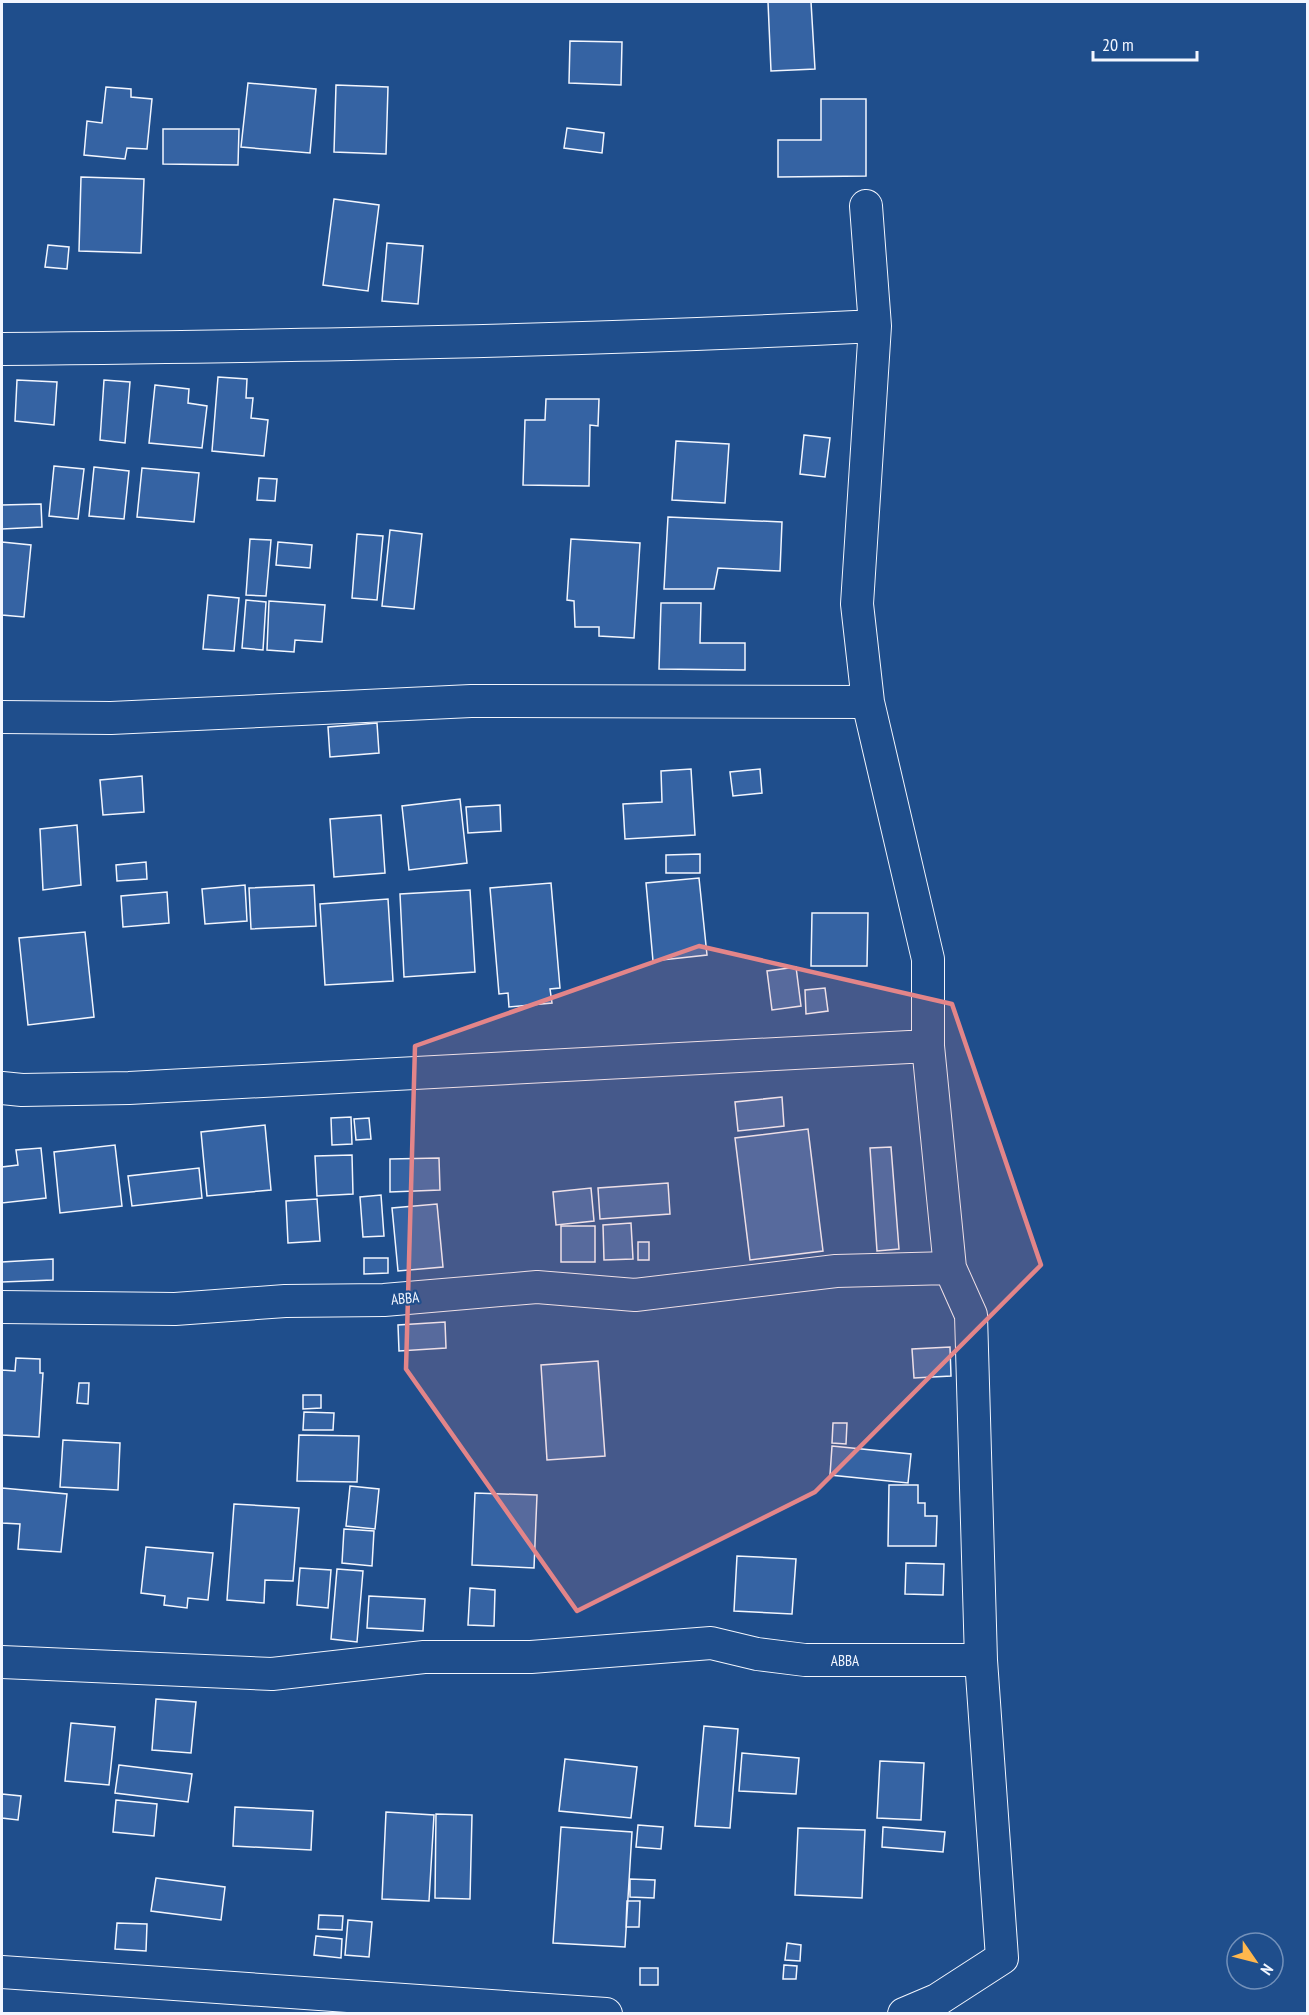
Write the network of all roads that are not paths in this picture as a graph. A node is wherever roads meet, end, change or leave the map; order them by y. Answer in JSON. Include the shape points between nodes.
{"nodes":[{"id":1,"x":866,"y":206,"type":"dead end"},
{"id":2,"x":875,"y":326,"type":"junction"},
{"id":3,"x":2,"y":349,"type":"edge"},
{"id":4,"x":868,"y":702,"type":"junction"},
{"id":5,"x":2,"y":717,"type":"edge"},
{"id":6,"x":928,"y":1046,"type":"junction"},
{"id":7,"x":2,"y":1088,"type":"edge"},
{"id":8,"x":950,"y":1268,"type":"junction"},
{"id":9,"x":2,"y":1307,"type":"edge"},
{"id":10,"x":981,"y":1660,"type":"junction"},
{"id":11,"x":2,"y":1662,"type":"edge"},
{"id":12,"x":2,"y":1972,"type":"edge"},
{"id":13,"x":606,"y":2013,"type":"edge"},
{"id":14,"x":904,"y":2013,"type":"edge"}],
"edges":[{"from":1,"to":2,"type":"street"},
{"from":2,"to":3,"type":"street","via":[[654,338]]},
{"from":2,"to":4,"type":"street","via":[[857,604]]},
{"from":4,"to":5,"type":"street","via":[[471,701],[111,718]]},
{"from":4,"to":6,"type":"street","via":[[928,958]]},
{"from":6,"to":7,"type":"street","via":[[129,1088]]},
{"from":6,"to":8,"type":"street"},
{"from":8,"to":9,"type":"street","name":"ABBA","via":[[836,1271],[634,1295],[537,1287],[384,1300],[285,1301],[175,1309]]},
{"from":8,"to":10,"type":"street","via":[[971,1315]]},
{"from":10,"to":11,"type":"street","name":"ABBA","via":[[805,1660],[711,1643],[531,1658],[424,1657],[272,1674]]},
{"from":10,"to":14,"type":"street","via":[[1002,1958],[937,2000]]},
{"from":12,"to":13,"type":"street"}]}
